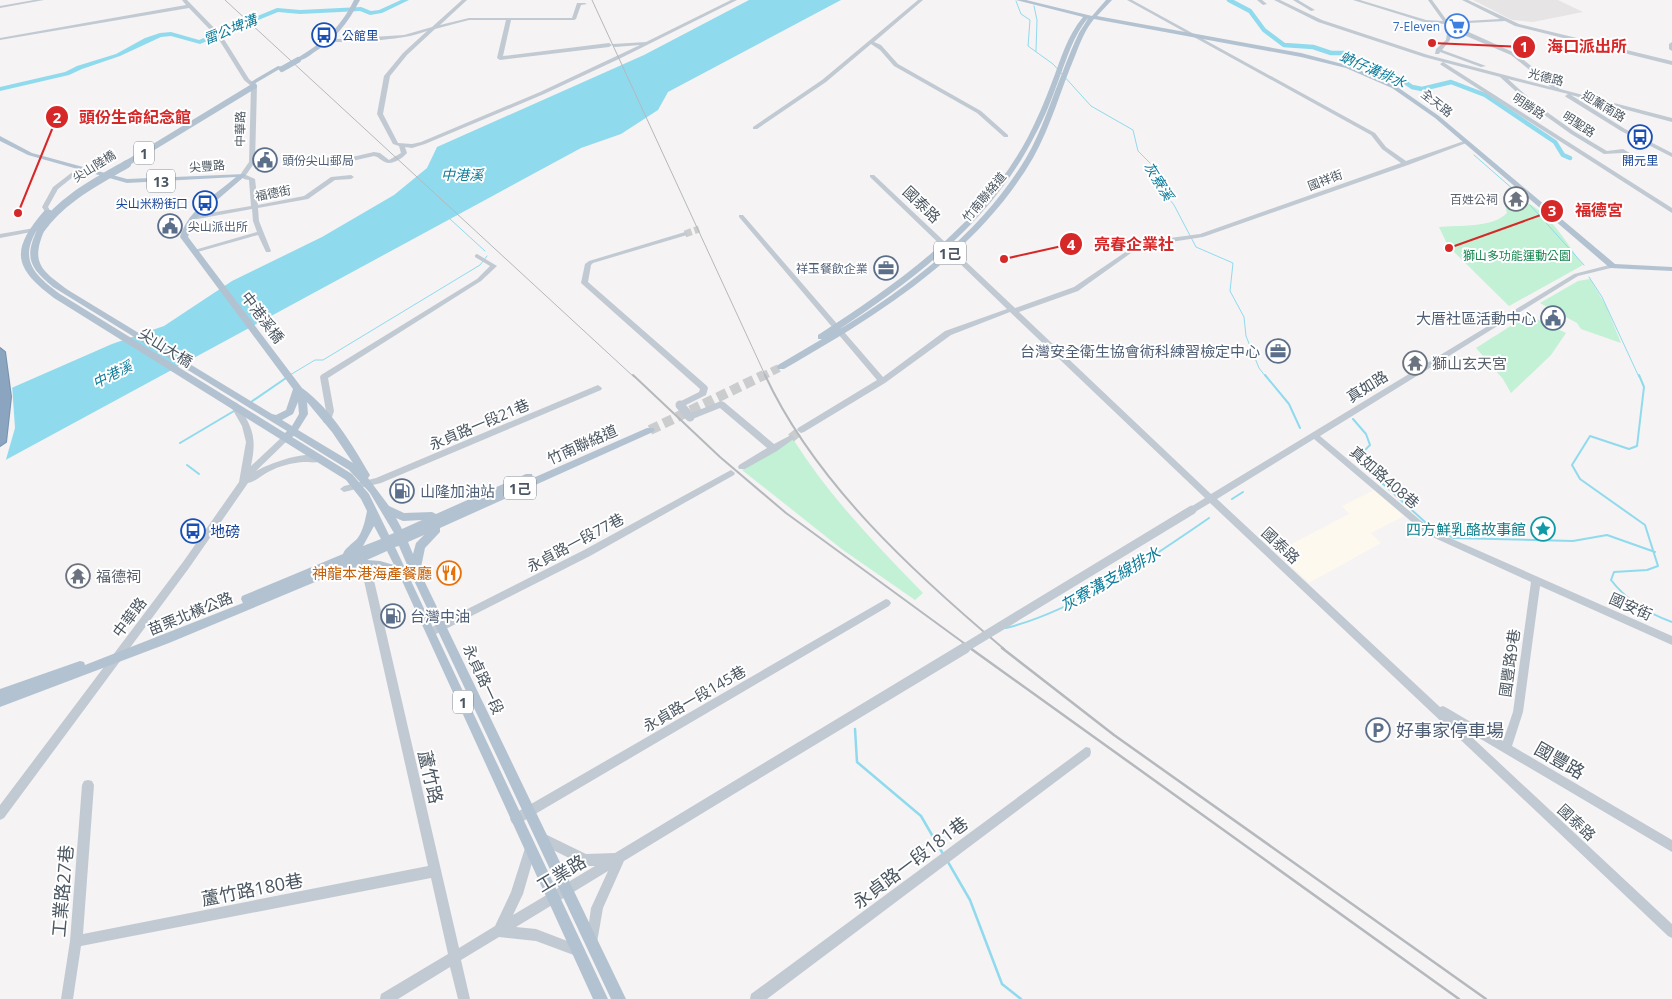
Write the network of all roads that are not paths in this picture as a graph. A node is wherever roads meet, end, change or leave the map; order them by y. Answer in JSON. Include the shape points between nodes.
{"nodes":[{"id":1,"x":42,"y":0,"type":"edge"},
{"id":2,"x":184,"y":0,"type":"edge"},
{"id":3,"x":352,"y":0,"type":"edge"},
{"id":4,"x":357,"y":0,"type":"edge"},
{"id":5,"x":465,"y":0,"type":"edge"},
{"id":6,"x":735,"y":0,"type":"edge"},
{"id":7,"x":921,"y":0,"type":"edge"},
{"id":8,"x":1019,"y":0,"type":"edge"},
{"id":9,"x":1026,"y":0,"type":"edge"},
{"id":10,"x":1101,"y":0,"type":"edge"},
{"id":11,"x":1109,"y":0,"type":"edge"},
{"id":12,"x":1129,"y":0,"type":"edge"},
{"id":13,"x":1259,"y":0,"type":"edge"},
{"id":14,"x":1276,"y":0,"type":"edge"},
{"id":15,"x":1295,"y":0,"type":"edge"},
{"id":16,"x":1355,"y":0,"type":"edge"},
{"id":17,"x":1430,"y":0,"type":"edge"},
{"id":18,"x":1464,"y":0,"type":"edge"},
{"id":19,"x":585,"y":4,"type":"dead end"},
{"id":20,"x":1265,"y":4,"type":"dead end"},
{"id":21,"x":190,"y":6,"type":"junction"},
{"id":22,"x":0,"y":7,"type":"edge"},
{"id":23,"x":1057,"y":9,"type":"junction"},
{"id":24,"x":1313,"y":10,"type":"dead end"},
{"id":25,"x":348,"y":13,"type":"junction"},
{"id":26,"x":1088,"y":15,"type":"junction"},
{"id":27,"x":1096,"y":17,"type":"junction"},
{"id":28,"x":509,"y":19,"type":"junction"},
{"id":29,"x":1506,"y":20,"type":"junction"},
{"id":30,"x":1081,"y":22,"type":"junction"},
{"id":31,"x":1449,"y":25,"type":"junction"},
{"id":32,"x":434,"y":28,"type":"junction"},
{"id":33,"x":1190,"y":34,"type":"junction"},
{"id":34,"x":219,"y":35,"type":"joint"},
{"id":35,"x":0,"y":39,"type":"edge"},
{"id":36,"x":327,"y":40,"type":"junction"},
{"id":37,"x":871,"y":42,"type":"junction"},
{"id":38,"x":648,"y":44,"type":"junction"},
{"id":39,"x":1672,"y":44,"type":"edge"},
{"id":40,"x":1672,"y":49,"type":"edge"},
{"id":41,"x":1438,"y":50,"type":"junction"},
{"id":42,"x":1434,"y":59,"type":"junction"},
{"id":43,"x":1672,"y":63,"type":"edge"},
{"id":44,"x":1502,"y":76,"type":"junction"},
{"id":45,"x":253,"y":84,"type":"junction"},
{"id":46,"x":1058,"y":84,"type":"junction"},
{"id":47,"x":1559,"y":91,"type":"junction"},
{"id":48,"x":1672,"y":120,"type":"edge"},
{"id":49,"x":755,"y":128,"type":"dead end"},
{"id":50,"x":1006,"y":136,"type":"dead end"},
{"id":51,"x":0,"y":138,"type":"edge"},
{"id":52,"x":1466,"y":142,"type":"junction"},
{"id":53,"x":402,"y":146,"type":"junction"},
{"id":54,"x":1672,"y":155,"type":"edge"},
{"id":55,"x":1634,"y":158,"type":"dead end"},
{"id":56,"x":1406,"y":164,"type":"junction"},
{"id":57,"x":303,"y":165,"type":"dead end"},
{"id":58,"x":81,"y":168,"type":"junction"},
{"id":59,"x":244,"y":175,"type":"junction"},
{"id":60,"x":351,"y":176,"type":"dead end"},
{"id":61,"x":872,"y":176,"type":"dead end"},
{"id":62,"x":254,"y":208,"type":"junction"},
{"id":63,"x":1672,"y":211,"type":"edge"},
{"id":64,"x":48,"y":212,"type":"junction"},
{"id":65,"x":741,"y":216,"type":"dead end"},
{"id":66,"x":192,"y":218,"type":"junction"},
{"id":67,"x":36,"y":229,"type":"junction"},
{"id":68,"x":259,"y":233,"type":"junction"},
{"id":69,"x":684,"y":234,"type":"tunnel mouth"},
{"id":70,"x":0,"y":236,"type":"edge"},
{"id":71,"x":948,"y":250,"type":"junction"},
{"id":72,"x":194,"y":251,"type":"junction"},
{"id":73,"x":268,"y":251,"type":"dead end"},
{"id":74,"x":482,"y":259,"type":"dead end"},
{"id":75,"x":1613,"y":266,"type":"junction"},
{"id":76,"x":1672,"y":269,"type":"edge"},
{"id":77,"x":60,"y":294,"type":"junction"},
{"id":78,"x":1013,"y":310,"type":"junction"},
{"id":79,"x":838,"y":330,"type":"junction"},
{"id":80,"x":0,"y":352,"type":"edge"},
{"id":81,"x":779,"y":365,"type":"tunnel mouth"},
{"id":82,"x":882,"y":381,"type":"junction"},
{"id":83,"x":598,"y":388,"type":"dead end"},
{"id":84,"x":298,"y":390,"type":"junction"},
{"id":85,"x":234,"y":405,"type":"junction"},
{"id":86,"x":264,"y":420,"type":"junction"},
{"id":87,"x":327,"y":421,"type":"junction"},
{"id":88,"x":801,"y":430,"type":"tunnel mouth"},
{"id":89,"x":289,"y":435,"type":"junction"},
{"id":90,"x":1314,"y":435,"type":"junction"},
{"id":91,"x":791,"y":438,"type":"tunnel mouth"},
{"id":92,"x":0,"y":442,"type":"edge"},
{"id":93,"x":774,"y":449,"type":"junction"},
{"id":94,"x":321,"y":459,"type":"junction"},
{"id":95,"x":742,"y":467,"type":"dead end"},
{"id":96,"x":731,"y":473,"type":"dead end"},
{"id":97,"x":364,"y":485,"type":"junction"},
{"id":98,"x":241,"y":486,"type":"junction"},
{"id":99,"x":344,"y":489,"type":"dead end"},
{"id":100,"x":1210,"y":498,"type":"junction"},
{"id":101,"x":462,"y":507,"type":"junction"},
{"id":102,"x":378,"y":508,"type":"junction"},
{"id":103,"x":443,"y":523,"type":"junction"},
{"id":104,"x":402,"y":537,"type":"junction"},
{"id":105,"x":389,"y":543,"type":"junction"},
{"id":106,"x":366,"y":563,"type":"junction"},
{"id":107,"x":338,"y":564,"type":"junction"},
{"id":108,"x":411,"y":576,"type":"junction"},
{"id":109,"x":1536,"y":580,"type":"junction"},
{"id":110,"x":1578,"y":598,"type":"joint"},
{"id":111,"x":886,"y":603,"type":"dead end"},
{"id":112,"x":436,"y":629,"type":"junction"},
{"id":113,"x":1672,"y":641,"type":"edge"},
{"id":114,"x":122,"y":651,"type":"junction"},
{"id":115,"x":113,"y":661,"type":"junction"},
{"id":116,"x":0,"y":694,"type":"edge"},
{"id":117,"x":0,"y":702,"type":"edge"},
{"id":118,"x":1430,"y":704,"type":"junction"},
{"id":119,"x":1506,"y":748,"type":"junction"},
{"id":120,"x":1086,"y":752,"type":"dead end"},
{"id":121,"x":753,"y":776,"type":"joint"},
{"id":122,"x":88,"y":785,"type":"dead end"},
{"id":123,"x":529,"y":812,"type":"junction"},
{"id":124,"x":0,"y":814,"type":"edge"},
{"id":125,"x":516,"y":819,"type":"junction"},
{"id":126,"x":542,"y":839,"type":"junction"},
{"id":127,"x":1672,"y":846,"type":"edge"},
{"id":128,"x":530,"y":849,"type":"junction"},
{"id":129,"x":619,"y":859,"type":"junction"},
{"id":130,"x":434,"y":871,"type":"junction"},
{"id":131,"x":567,"y":891,"type":"junction"},
{"id":132,"x":554,"y":898,"type":"junction"},
{"id":133,"x":499,"y":931,"type":"junction"},
{"id":134,"x":1672,"y":932,"type":"edge"},
{"id":135,"x":76,"y":941,"type":"junction"},
{"id":136,"x":592,"y":944,"type":"junction"},
{"id":137,"x":578,"y":951,"type":"junction"},
{"id":138,"x":455,"y":957,"type":"junction"},
{"id":139,"x":67,"y":999,"type":"edge"},
{"id":140,"x":386,"y":999,"type":"edge"},
{"id":141,"x":464,"y":999,"type":"edge"},
{"id":142,"x":601,"y":999,"type":"edge"},
{"id":143,"x":618,"y":999,"type":"edge"},
{"id":144,"x":756,"y":999,"type":"edge"}],
"edges":[{"from":1,"to":22,"type":"street"},
{"from":2,"to":21,"type":"street"},
{"from":3,"to":25,"type":"main road","number":"1"},
{"from":4,"to":25,"type":"main road","number":"1"},
{"from":5,"to":32,"type":"street"},
{"from":6,"to":38,"type":"street"},
{"from":7,"to":37,"type":"street"},
{"from":8,"to":23,"type":"main road"},
{"from":9,"to":23,"type":"main road"},
{"from":10,"to":26,"type":"main road","name":"竹南聯絡道","number":"1己"},
{"from":11,"to":27,"type":"main road","name":"竹南聯絡道","number":"1己"},
{"from":12,"to":33,"type":"street"},
{"from":13,"to":20,"type":"street"},
{"from":14,"to":42,"type":"street","name":"光德路","via":[[1320,21]]},
{"from":15,"to":24,"type":"street"},
{"from":16,"to":31,"type":"street","via":[[1404,16]]},
{"from":17,"to":31,"type":"street"},
{"from":18,"to":29,"type":"street"},
{"from":19,"to":28,"type":"street","via":[[578,4],[574,19]]},
{"from":21,"to":34,"type":"street"},
{"from":21,"to":35,"type":"street"},
{"from":23,"to":26,"type":"main road","name":"全天路"},
{"from":23,"to":30,"type":"main road","via":[[1074,15]]},
{"from":25,"to":36,"type":"main road","number":"1"},
{"from":26,"to":27,"type":"main road","name":"全天路"},
{"from":26,"to":30,"type":"main road","name":"竹南聯絡道","number":"1己"},
{"from":27,"to":33,"type":"main road","name":"全天路"},
{"from":27,"to":46,"type":"main road","name":"竹南聯絡道","number":"1己","via":[[1089,22]]},
{"from":28,"to":32,"type":"street","via":[[470,19]]},
{"from":28,"to":38,"type":"street","via":[[500,58]]},
{"from":29,"to":31,"type":"street"},
{"from":29,"to":43,"type":"street"},
{"from":30,"to":46,"type":"main road","name":"竹南聯絡道","number":"1己","via":[[1061,63]]},
{"from":31,"to":41,"type":"street","via":[[1448,40]]},
{"from":31,"to":47,"type":"street","name":"迎薰南路","via":[[1513,54]]},
{"from":32,"to":36,"type":"street","via":[[395,37]]},
{"from":32,"to":53,"type":"street","via":[[405,54],[387,76],[380,114],[392,140]]},
{"from":33,"to":52,"type":"main road","name":"全天路","via":[[1301,55],[1366,74],[1408,96]]},
{"from":33,"to":56,"type":"street","via":[[1373,134],[1384,148]]},
{"from":34,"to":45,"type":"street","via":[[246,80]]},
{"from":36,"to":45,"type":"main road","number":"1","bridge":true},
{"from":37,"to":49,"type":"street","via":[[814,89]]},
{"from":37,"to":50,"type":"street","via":[[883,48],[888,59],[979,112]]},
{"from":38,"to":53,"type":"street","via":[[505,111],[423,143]]},
{"from":39,"to":40,"type":"street"},
{"from":41,"to":42,"type":"street"},
{"from":41,"to":44,"type":"street","name":"明聖路"},
{"from":42,"to":44,"type":"street","name":"光德路"},
{"from":42,"to":63,"type":"street","name":"明勝路"},
{"from":44,"to":47,"type":"street","name":"光德路"},
{"from":44,"to":55,"type":"street","name":"明聖路","via":[[1546,115],[1606,153],[1623,151]]},
{"from":45,"to":59,"type":"street","name":"中華路","via":[[252,162]]},
{"from":45,"to":64,"type":"main road","name":"尖山陸橋","number":"1","bridge":true,"via":[[86,184]]},
{"from":45,"to":67,"type":"main road","name":"尖山陸橋","number":"1","bridge":true,"via":[[77,194]]},
{"from":46,"to":71,"type":"main road","name":"竹南聯絡道","number":"1己","via":[[1038,140],[1022,170],[994,207]]},
{"from":47,"to":48,"type":"street","name":"光德路"},
{"from":47,"to":54,"type":"street","name":"迎薰南路"},
{"from":51,"to":58,"type":"main road","name":"尖豐路","number":"13","via":[[30,154]]},
{"from":52,"to":56,"type":"street","name":"國祥街"},
{"from":52,"to":75,"type":"main road","name":"全天路"},
{"from":53,"to":57,"type":"street","via":[[402,156],[388,162],[374,154],[330,164]]},
{"from":56,"to":78,"type":"street","name":"國祥街","via":[[1191,237],[1129,252],[1076,289]]},
{"from":58,"to":59,"type":"main road","name":"尖豐路","number":"13","via":[[137,182]]},
{"from":58,"to":64,"type":"street","via":[[55,188],[45,207]]},
{"from":59,"to":62,"type":"street","via":[[252,179]]},
{"from":59,"to":66,"type":"main road"},
{"from":60,"to":62,"type":"street","name":"福德街","via":[[333,178],[306,198]]},
{"from":61,"to":71,"type":"street","name":"國泰路"},
{"from":62,"to":66,"type":"street","name":"福德街"},
{"from":62,"to":68,"type":"street"},
{"from":64,"to":67,"type":"main road","name":"尖山陸橋","number":"1"},
{"from":65,"to":79,"type":"street"},
{"from":66,"to":72,"type":"main road","via":[[184,237]]},
{"from":67,"to":70,"type":"street"},
{"from":67,"to":77,"type":"main road","number":"1","via":[[26,243],[27,269],[38,282]]},
{"from":68,"to":72,"type":"street"},
{"from":68,"to":73,"type":"street"},
{"from":69,"to":93,"type":"street","bridge":true,"via":[[592,262],[588,264],[584,283],[704,388],[703,393],[680,405],[690,417],[717,405],[725,405]]},
{"from":71,"to":78,"type":"street","name":"國泰路"},
{"from":71,"to":79,"type":"main road","name":"竹南聯絡道","number":"1己","via":[[900,292]]},
{"from":72,"to":84,"type":"main road","name":"中港溪橋"},
{"from":74,"to":87,"type":"street","via":[[494,266],[479,280],[324,378],[330,412]]},
{"from":75,"to":76,"type":"main road","name":"真如路"},
{"from":75,"to":90,"type":"street","name":"真如路","via":[[1576,275]]},
{"from":77,"to":85,"type":"main road","name":"尖山大橋","number":"1"},
{"from":77,"to":86,"type":"main road","name":"尖山大橋","number":"1"},
{"from":78,"to":82,"type":"street","name":"國祥街","via":[[948,333]]},
{"from":78,"to":100,"type":"street","name":"國泰路"},
{"from":79,"to":81,"type":"main road","name":"竹南聯絡道","number":"1己"},
{"from":79,"to":82,"type":"street"},
{"from":80,"to":92,"type":"highway","via":[[6,385]]},
{"from":82,"to":88,"type":"street","name":"國祥街"},
{"from":83,"to":97,"type":"street","name":"永貞路一段21巷"},
{"from":84,"to":86,"type":"main road","via":[[290,412]]},
{"from":84,"to":87,"type":"main road","via":[[308,397]]},
{"from":84,"to":89,"type":"main road","name":"中華路","via":[[305,413]]},
{"from":85,"to":86,"type":"main road","name":"尖山大橋","number":"1"},
{"from":85,"to":98,"type":"street","via":[[250,430],[252,441]]},
{"from":86,"to":89,"type":"main road","name":"永貞路一段","number":"1"},
{"from":87,"to":97,"type":"main road","via":[[362,468]]},
{"from":89,"to":94,"type":"main road","name":"永貞路一段","number":"1"},
{"from":89,"to":97,"type":"main road","name":"永貞路一段","number":"1","via":[[352,467]]},
{"from":89,"to":98,"type":"street","name":"中華路","via":[[255,466]]},
{"from":90,"to":100,"type":"street","name":"真如路"},
{"from":90,"to":109,"type":"street","name":"真如路408巷","via":[[1429,532]]},
{"from":91,"to":93,"type":"street"},
{"from":93,"to":95,"type":"street"},
{"from":94,"to":97,"type":"main road","name":"永貞路一段","number":"1"},
{"from":94,"to":98,"type":"street","via":[[283,461]]},
{"from":96,"to":112,"type":"street","name":"永貞路一段77巷","via":[[587,553]]},
{"from":97,"to":99,"type":"street","name":"永貞路一段21巷"},
{"from":97,"to":102,"type":"main road","name":"永貞路一段","number":"1"},
{"from":98,"to":114,"type":"street","name":"中華路"},
{"from":100,"to":118,"type":"street","name":"國泰路"},
{"from":100,"to":121,"type":"street","name":"真如路","bridge":true},
{"from":101,"to":102,"type":"main road","via":[[412,518]]},
{"from":101,"to":103,"type":"main road","name":"竹南聯絡道","number":"1己","via":[[648,427]]},
{"from":101,"to":104,"type":"main road","name":"竹南聯絡道","number":"1己"},
{"from":102,"to":104,"type":"main road","name":"永貞路一段","number":"1"},
{"from":102,"to":105,"type":"main road","name":"永貞路一段","number":"1"},
{"from":102,"to":107,"type":"main road","via":[[366,536]]},
{"from":103,"to":104,"type":"main road","name":"竹南聯絡道","number":"1己"},
{"from":103,"to":108,"type":"main road","via":[[420,546]]},
{"from":104,"to":105,"type":"main road","name":"竹南聯絡道","number":"1己"},
{"from":104,"to":108,"type":"main road","name":"永貞路一段","number":"1"},
{"from":105,"to":107,"type":"main road","name":"苗栗北橫公路"},
{"from":105,"to":108,"type":"main road","name":"永貞路一段","number":"1"},
{"from":106,"to":107,"type":"main road"},
{"from":106,"to":108,"type":"main road","via":[[384,565]]},
{"from":106,"to":130,"type":"street","name":"蘆竹路"},
{"from":107,"to":114,"type":"main road","name":"苗栗北橫公路"},
{"from":107,"to":115,"type":"main road","name":"苗栗北橫公路"},
{"from":108,"to":112,"type":"main road","name":"永貞路一段","number":"1"},
{"from":109,"to":110,"type":"street","name":"真如路408巷"},
{"from":109,"to":119,"type":"street","name":"國豐路9巷","via":[[1518,712]]},
{"from":110,"to":113,"type":"street","name":"國安街"},
{"from":111,"to":123,"type":"street","name":"永貞路一段145巷"},
{"from":112,"to":123,"type":"main road","name":"永貞路一段","number":"1"},
{"from":112,"to":125,"type":"main road","name":"永貞路一段","number":"1"},
{"from":114,"to":115,"type":"street","name":"中華路"},
{"from":114,"to":116,"type":"main road","name":"苗栗北橫公路"},
{"from":115,"to":117,"type":"main road","name":"苗栗北橫公路"},
{"from":115,"to":124,"type":"street","name":"中華路"},
{"from":118,"to":119,"type":"street","name":"國豐路"},
{"from":118,"to":134,"type":"street","name":"國泰路"},
{"from":119,"to":127,"type":"street","name":"國豐路"},
{"from":120,"to":144,"type":"street","name":"永貞路一段181巷"},
{"from":121,"to":129,"type":"street","name":"工業路"},
{"from":122,"to":135,"type":"street","name":"工業路27巷"},
{"from":123,"to":125,"type":"street","name":"永貞路一段145巷"},
{"from":123,"to":126,"type":"main road","name":"永貞路一段","number":"1"},
{"from":125,"to":128,"type":"main road","name":"永貞路一段","number":"1"},
{"from":126,"to":129,"type":"street","via":[[585,860]]},
{"from":126,"to":131,"type":"main road","name":"永貞路一段","number":"1"},
{"from":128,"to":132,"type":"main road","name":"永貞路一段","number":"1"},
{"from":128,"to":133,"type":"street","via":[[517,894]]},
{"from":129,"to":131,"type":"street","name":"工業路"},
{"from":129,"to":136,"type":"street","via":[[597,908]]},
{"from":130,"to":135,"type":"street","name":"蘆竹路180巷"},
{"from":130,"to":138,"type":"street","name":"蘆竹路"},
{"from":131,"to":132,"type":"street","name":"工業路"},
{"from":131,"to":136,"type":"main road","name":"永貞路一段","number":"1"},
{"from":132,"to":133,"type":"street","name":"工業路"},
{"from":132,"to":137,"type":"main road","name":"永貞路一段","number":"1"},
{"from":133,"to":137,"type":"street","via":[[536,935]]},
{"from":133,"to":138,"type":"street","name":"工業路"},
{"from":135,"to":139,"type":"street","name":"工業路27巷"},
{"from":136,"to":143,"type":"main road","name":"永貞路一段","number":"1"},
{"from":137,"to":142,"type":"main road","name":"永貞路一段","number":"1"},
{"from":138,"to":140,"type":"street","name":"工業路"},
{"from":138,"to":141,"type":"street","name":"蘆竹路"}]}
